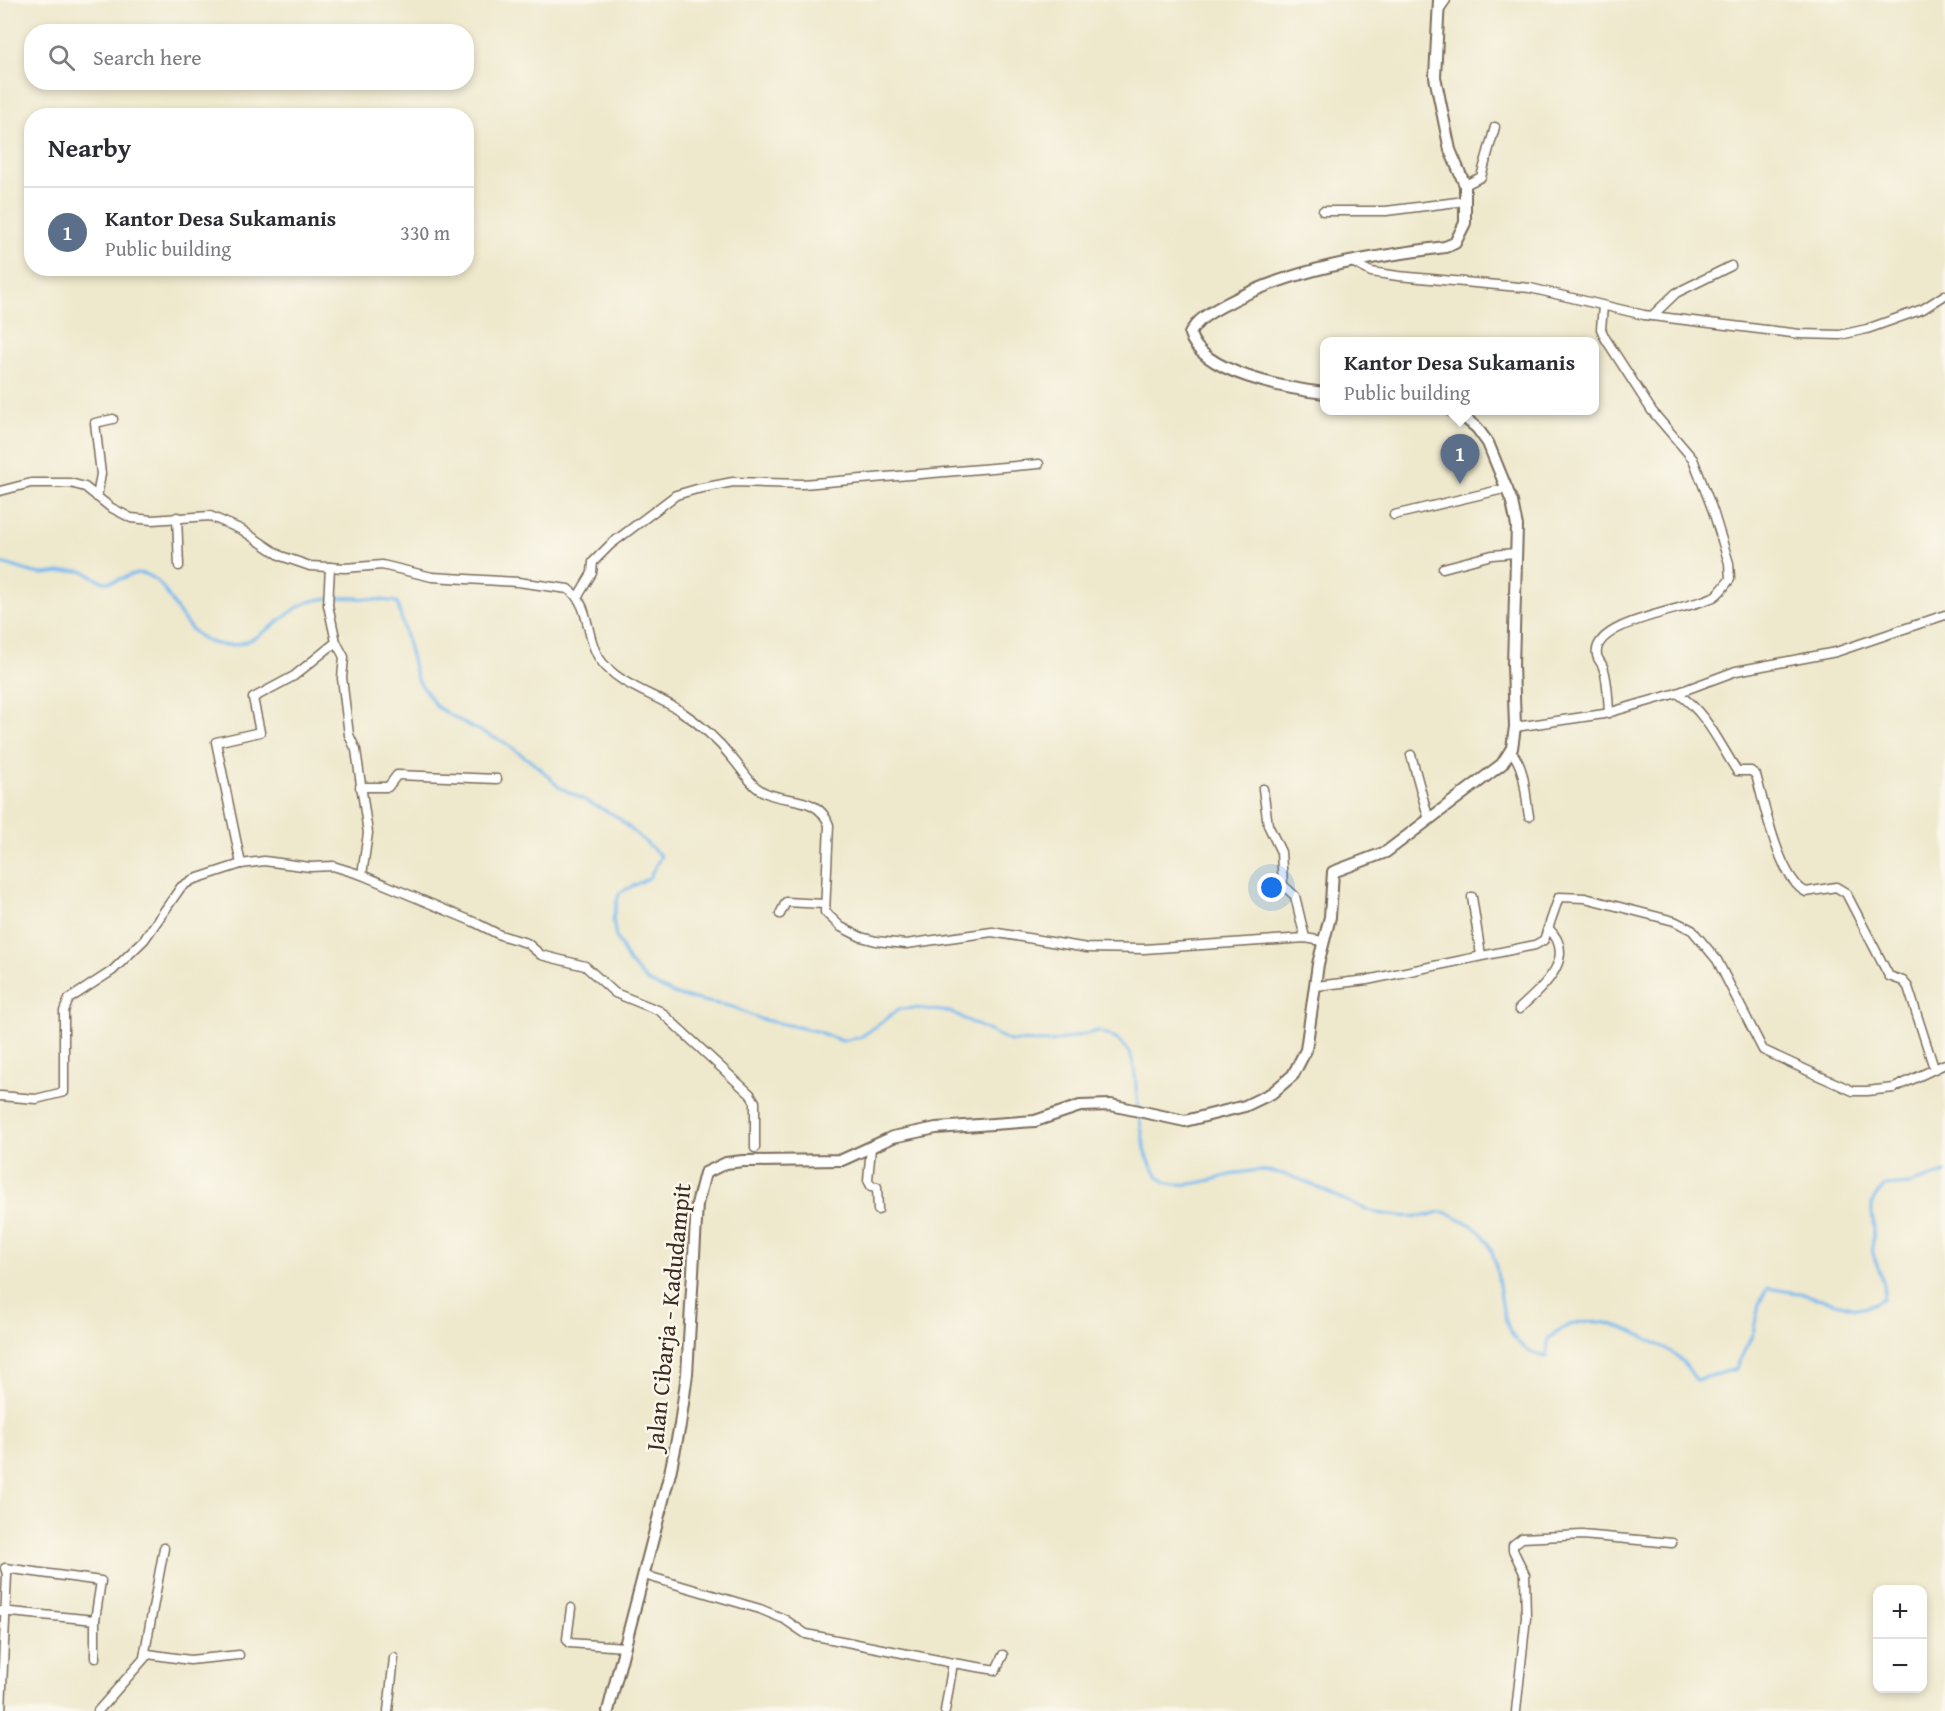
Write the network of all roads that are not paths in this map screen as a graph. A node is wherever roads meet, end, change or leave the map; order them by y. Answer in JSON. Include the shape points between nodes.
{"nodes":[{"id":1,"x":1446,"y":0,"type":"edge"},
{"id":2,"x":1439,"y":5,"type":"edge"},
{"id":3,"x":1495,"y":127,"type":"dead end"},
{"id":4,"x":1465,"y":185,"type":"junction"},
{"id":5,"x":1465,"y":201,"type":"junction"},
{"id":6,"x":1323,"y":211,"type":"dead end"},
{"id":7,"x":1352,"y":262,"type":"junction"},
{"id":8,"x":1731,"y":266,"type":"dead end"},
{"id":9,"x":1945,"y":295,"type":"edge"},
{"id":10,"x":1603,"y":306,"type":"junction"},
{"id":11,"x":1652,"y":315,"type":"junction"},
{"id":12,"x":1320,"y":392,"type":"edge"},
{"id":13,"x":1461,"y":415,"type":"edge"},
{"id":14,"x":113,"y":419,"type":"dead end"},
{"id":15,"x":1039,"y":464,"type":"dead end"},
{"id":16,"x":1508,"y":488,"type":"junction"},
{"id":17,"x":0,"y":491,"type":"edge"},
{"id":18,"x":97,"y":497,"type":"junction"},
{"id":19,"x":1394,"y":515,"type":"dead end"},
{"id":20,"x":177,"y":517,"type":"junction"},
{"id":21,"x":1515,"y":553,"type":"junction"},
{"id":22,"x":179,"y":566,"type":"dead end"},
{"id":23,"x":330,"y":567,"type":"junction"},
{"id":24,"x":1443,"y":568,"type":"dead end"},
{"id":25,"x":577,"y":598,"type":"junction"},
{"id":26,"x":1945,"y":615,"type":"edge"},
{"id":27,"x":336,"y":642,"type":"junction"},
{"id":28,"x":1677,"y":693,"type":"junction"},
{"id":29,"x":1609,"y":713,"type":"junction"},
{"id":30,"x":1515,"y":727,"type":"junction"},
{"id":31,"x":1510,"y":752,"type":"junction"},
{"id":32,"x":1411,"y":755,"type":"dead end"},
{"id":33,"x":497,"y":779,"type":"dead end"},
{"id":34,"x":360,"y":787,"type":"junction"},
{"id":35,"x":1263,"y":789,"type":"dead end"},
{"id":36,"x":1529,"y":816,"type":"dead end"},
{"id":37,"x":1429,"y":820,"type":"junction"},
{"id":38,"x":241,"y":864,"type":"junction"},
{"id":39,"x":362,"y":876,"type":"junction"},
{"id":40,"x":1472,"y":897,"type":"dead end"},
{"id":41,"x":824,"y":904,"type":"junction"},
{"id":42,"x":780,"y":914,"type":"dead end"},
{"id":43,"x":1548,"y":928,"type":"junction"},
{"id":44,"x":1305,"y":938,"type":"junction"},
{"id":45,"x":1323,"y":941,"type":"junction"},
{"id":46,"x":1481,"y":955,"type":"junction"},
{"id":47,"x":1316,"y":986,"type":"junction"},
{"id":48,"x":1519,"y":1009,"type":"dead end"},
{"id":49,"x":1945,"y":1064,"type":"edge"},
{"id":50,"x":1934,"y":1068,"type":"junction"},
{"id":51,"x":0,"y":1096,"type":"edge"},
{"id":52,"x":755,"y":1148,"type":"dead end"},
{"id":53,"x":871,"y":1148,"type":"junction"},
{"id":54,"x":878,"y":1210,"type":"dead end"},
{"id":55,"x":1672,"y":1543,"type":"dead end"},
{"id":56,"x":164,"y":1548,"type":"dead end"},
{"id":57,"x":2,"y":1568,"type":"edge"},
{"id":58,"x":644,"y":1575,"type":"junction"},
{"id":59,"x":571,"y":1608,"type":"dead end"},
{"id":60,"x":2,"y":1611,"type":"edge"},
{"id":61,"x":94,"y":1620,"type":"junction"},
{"id":62,"x":624,"y":1647,"type":"junction"},
{"id":63,"x":239,"y":1655,"type":"dead end"},
{"id":64,"x":1003,"y":1655,"type":"dead end"},
{"id":65,"x":144,"y":1657,"type":"junction"},
{"id":66,"x":95,"y":1658,"type":"dead end"},
{"id":67,"x":394,"y":1658,"type":"dead end"},
{"id":68,"x":954,"y":1663,"type":"junction"},
{"id":69,"x":1,"y":1711,"type":"edge"},
{"id":70,"x":98,"y":1711,"type":"edge"},
{"id":71,"x":388,"y":1711,"type":"edge"},
{"id":72,"x":608,"y":1711,"type":"edge"},
{"id":73,"x":945,"y":1711,"type":"edge"},
{"id":74,"x":1516,"y":1711,"type":"edge"}],
"edges":[{"from":1,"to":2,"type":"street"},
{"from":2,"to":4,"type":"street","via":[[1435,76],[1450,150]]},
{"from":3,"to":4,"type":"street","via":[[1481,177]]},
{"from":4,"to":5,"type":"street"},
{"from":5,"to":6,"type":"street","via":[[1386,211]]},
{"from":5,"to":7,"type":"street","via":[[1466,223],[1455,243]]},
{"from":7,"to":10,"type":"street","via":[[1371,272],[1530,288]]},
{"from":7,"to":12,"type":"street","via":[[1261,286],[1201,319],[1190,334],[1201,352],[1247,376],[1272,385]]},
{"from":8,"to":11,"type":"street","via":[[1676,294]]},
{"from":9,"to":11,"type":"street","via":[[1898,320],[1840,336]]},
{"from":10,"to":11,"type":"street"},
{"from":10,"to":29,"type":"street","via":[[1601,329],[1605,338],[1652,411],[1693,459],[1713,511],[1730,579],[1717,596],[1614,630],[1598,644]]},
{"from":13,"to":16,"type":"street","via":[[1477,428],[1497,460]]},
{"from":14,"to":18,"type":"street","via":[[95,423],[101,474]]},
{"from":15,"to":25,"type":"street","via":[[803,484],[733,482],[676,495],[593,562],[592,573]]},
{"from":16,"to":19,"type":"street"},
{"from":16,"to":21,"type":"street","via":[[1517,526]]},
{"from":17,"to":18,"type":"street","via":[[48,482],[79,485]]},
{"from":18,"to":20,"type":"street","via":[[131,518]]},
{"from":20,"to":22,"type":"street"},
{"from":20,"to":23,"type":"street","via":[[210,516],[231,524],[290,560]]},
{"from":21,"to":24,"type":"street"},
{"from":21,"to":30,"type":"street"},
{"from":23,"to":25,"type":"street","via":[[382,565],[432,576],[543,585],[568,589]]},
{"from":23,"to":27,"type":"street","via":[[328,605]]},
{"from":25,"to":41,"type":"street","via":[[598,658],[612,672],[701,726],[759,789],[808,803],[825,815],[829,825]]},
{"from":26,"to":28,"type":"street","via":[[1836,652],[1744,669]]},
{"from":27,"to":34,"type":"street","via":[[344,657],[342,678],[349,735],[356,750]]},
{"from":27,"to":38,"type":"street","via":[[294,676],[253,698],[260,732],[216,742]]},
{"from":28,"to":29,"type":"street"},
{"from":28,"to":50,"type":"street","via":[[1700,713],[1737,771],[1755,773],[1781,857],[1797,886],[1806,892],[1836,887],[1846,893],[1886,972],[1908,987]]},
{"from":29,"to":30,"type":"street"},
{"from":30,"to":31,"type":"street"},
{"from":31,"to":36,"type":"street","via":[[1518,763]]},
{"from":31,"to":37,"type":"street","name":"Jalan Cibarja - Kadudampit","via":[[1502,764]]},
{"from":32,"to":37,"type":"street"},
{"from":33,"to":34,"type":"street","via":[[397,775],[388,787]]},
{"from":34,"to":39,"type":"street","via":[[368,833]]},
{"from":35,"to":44,"type":"street","via":[[1271,835],[1281,852],[1284,885],[1295,896]]},
{"from":37,"to":45,"type":"street","name":"Jalan Cibarja - Kadudampit","via":[[1386,852],[1333,872],[1330,917]]},
{"from":38,"to":39,"type":"street","via":[[264,861],[333,866]]},
{"from":38,"to":51,"type":"street","via":[[181,887],[144,940],[112,971],[69,999],[64,1011],[64,1092],[36,1100]]},
{"from":39,"to":52,"type":"street","via":[[527,943],[541,955],[585,966],[615,993],[660,1011],[750,1094],[755,1102]]},
{"from":40,"to":46,"type":"street"},
{"from":41,"to":42,"type":"street","via":[[786,902]]},
{"from":41,"to":44,"type":"street","via":[[828,917],[841,927],[876,941],[906,944],[992,932],[1087,948],[1144,949]]},
{"from":43,"to":46,"type":"street","via":[[1544,940],[1535,945]]},
{"from":43,"to":48,"type":"street","via":[[1559,945],[1557,964],[1548,983]]},
{"from":43,"to":50,"type":"street","via":[[1556,903],[1564,896],[1674,921],[1692,930],[1717,960],[1763,1050],[1853,1091],[1894,1088]]},
{"from":44,"to":45,"type":"street"},
{"from":45,"to":47,"type":"street","name":"Jalan Cibarja - Kadudampit"},
{"from":46,"to":47,"type":"street","via":[[1367,980]]},
{"from":47,"to":53,"type":"street","name":"Jalan Cibarja - Kadudampit","via":[[1301,1061],[1282,1086],[1245,1106],[1185,1121],[1111,1105],[1080,1106],[1035,1121],[936,1128],[893,1137]]},
{"from":49,"to":50,"type":"street"},
{"from":53,"to":54,"type":"street","via":[[868,1180],[877,1187]]},
{"from":53,"to":58,"type":"street","name":"Jalan Cibarja - Kadudampit","via":[[842,1160],[743,1161],[726,1163],[705,1173],[697,1204],[687,1374],[680,1425]]},
{"from":55,"to":74,"type":"street","via":[[1582,1535],[1522,1538],[1515,1543],[1513,1550],[1526,1575],[1526,1617]]},
{"from":56,"to":65,"type":"street"},
{"from":57,"to":60,"type":"street","via":[[7,1574]]},
{"from":57,"to":61,"type":"street","via":[[101,1581]]},
{"from":58,"to":62,"type":"street","name":"Jalan Cibarja - Kadudampit"},
{"from":58,"to":68,"type":"street","via":[[767,1612],[806,1634]]},
{"from":59,"to":62,"type":"street","via":[[569,1643]]},
{"from":60,"to":61,"type":"street"},
{"from":60,"to":69,"type":"street"},
{"from":61,"to":66,"type":"street"},
{"from":62,"to":72,"type":"street","name":"Jalan Cibarja - Kadudampit"},
{"from":63,"to":65,"type":"street","via":[[190,1660],[150,1654]]},
{"from":64,"to":68,"type":"street","via":[[996,1670]]},
{"from":65,"to":70,"type":"street"},
{"from":67,"to":71,"type":"street"},
{"from":68,"to":73,"type":"street"}]}
